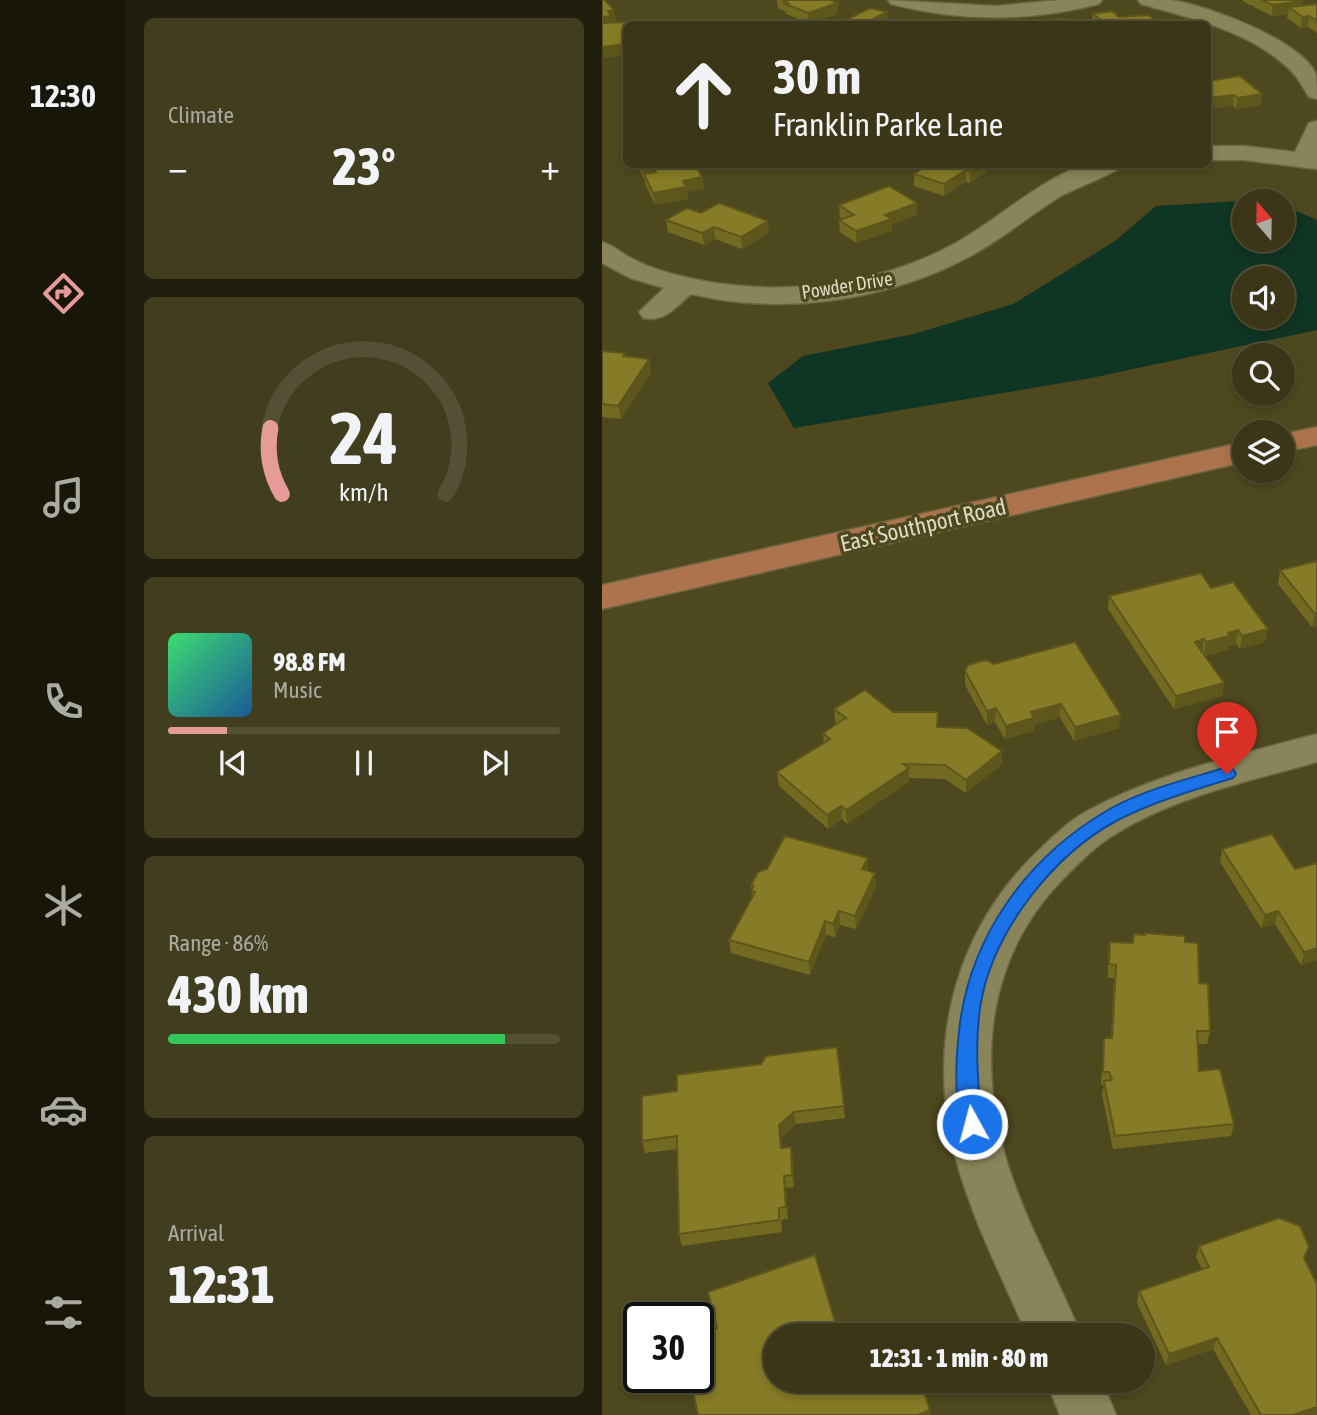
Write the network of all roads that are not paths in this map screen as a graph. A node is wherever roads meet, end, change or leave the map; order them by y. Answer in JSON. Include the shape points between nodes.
{"nodes":[{"id":1,"x":898,"y":0,"type":"edge"},
{"id":2,"x":1092,"y":0,"type":"edge"},
{"id":3,"x":1148,"y":0,"type":"edge"},
{"id":4,"x":1003,"y":6,"type":"edge"},
{"id":5,"x":1317,"y":92,"type":"edge"},
{"id":6,"x":1317,"y":128,"type":"edge"},
{"id":7,"x":1211,"y":153,"type":"edge"},
{"id":8,"x":1313,"y":163,"type":"edge"},
{"id":9,"x":1102,"y":168,"type":"edge"},
{"id":10,"x":602,"y":250,"type":"edge"},
{"id":11,"x":685,"y":285,"type":"junction"},
{"id":12,"x":653,"y":312,"type":"dead end"},
{"id":13,"x":1317,"y":436,"type":"edge"},
{"id":14,"x":1295,"y":441,"type":"edge"},
{"id":15,"x":1232,"y":455,"type":"edge"},
{"id":16,"x":602,"y":597,"type":"edge"},
{"id":17,"x":1317,"y":748,"type":"edge"},
{"id":18,"x":1049,"y":1323,"type":"edge"},
{"id":19,"x":1079,"y":1393,"type":"edge"},
{"id":20,"x":1088,"y":1415,"type":"edge"}],
"edges":[{"from":1,"to":4,"type":"street","via":[[943,9]]},
{"from":2,"to":4,"type":"street","via":[[1039,10]]},
{"from":3,"to":5,"type":"street","via":[[1253,35],[1295,64]]},
{"from":6,"to":8,"type":"street"},
{"from":7,"to":8,"type":"street"},
{"from":9,"to":11,"type":"street","name":"Powder Drive","via":[[1068,180],[953,255],[899,278],[845,290],[782,295]]},
{"from":10,"to":11,"type":"street","name":"Powder Drive","via":[[644,274]]},
{"from":11,"to":12,"type":"street"},
{"from":13,"to":14,"type":"main road"},
{"from":15,"to":16,"type":"main road","name":"East Southport Road"},
{"from":17,"to":18,"type":"street","via":[[1182,786],[1110,817],[1054,858],[1022,892],[983,965],[967,1040],[972,1124],[982,1164]]},
{"from":19,"to":20,"type":"street"}]}
